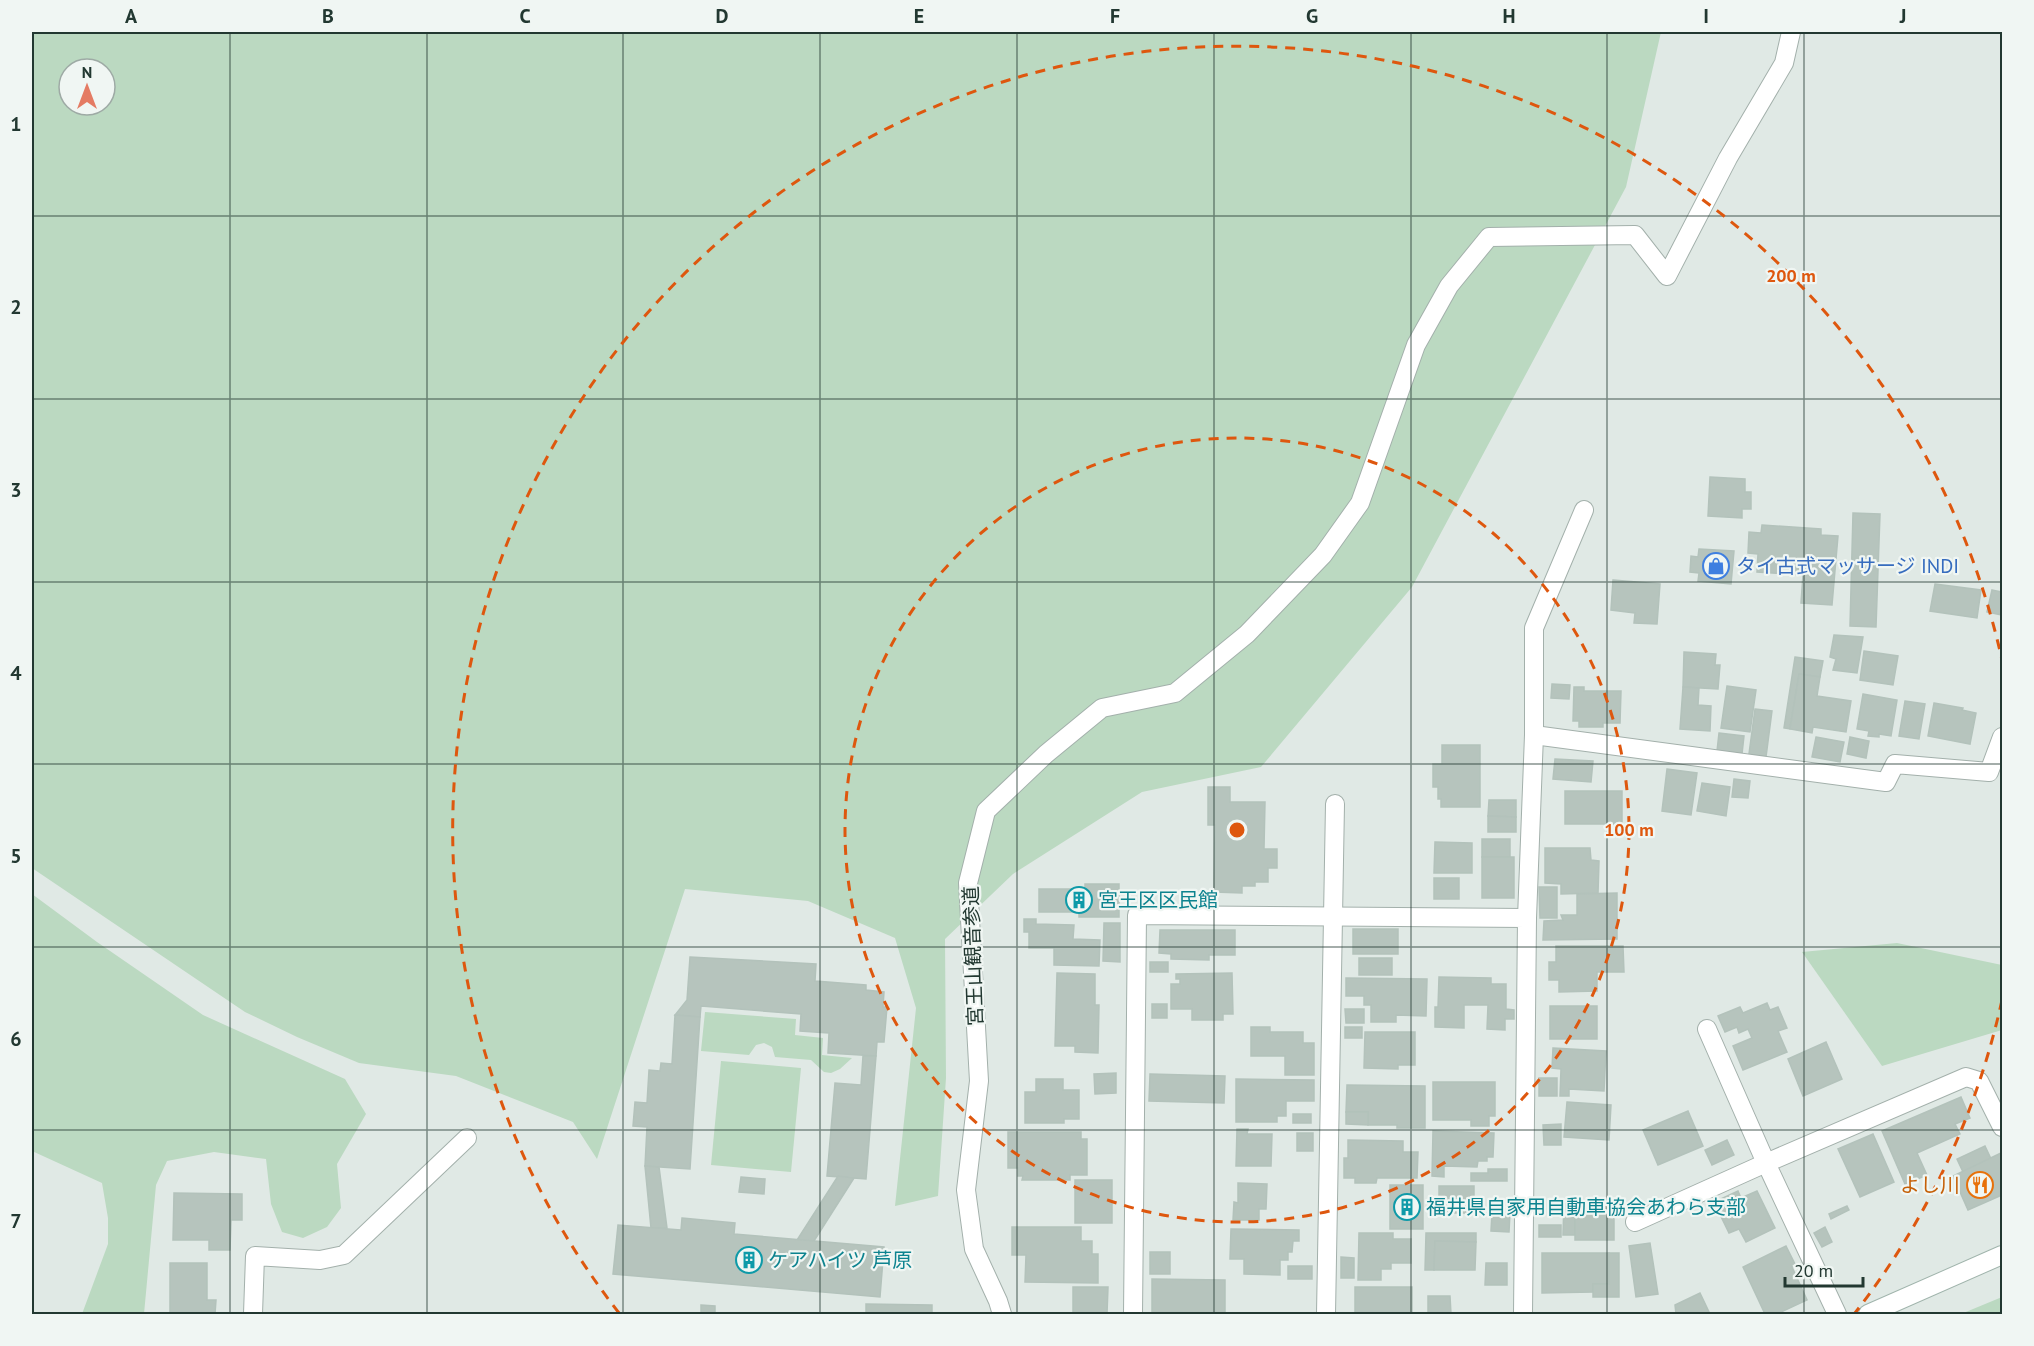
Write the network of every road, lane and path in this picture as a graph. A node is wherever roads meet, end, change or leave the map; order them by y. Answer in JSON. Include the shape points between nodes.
{"nodes":[{"id":1,"x":1791,"y":32,"type":"edge"},
{"id":2,"x":1584,"y":510,"type":"dead end"},
{"id":3,"x":1534,"y":735,"type":"junction"},
{"id":4,"x":2002,"y":737,"type":"edge"},
{"id":5,"x":1335,"y":804,"type":"dead end"},
{"id":6,"x":1333,"y":916,"type":"junction"},
{"id":7,"x":1527,"y":918,"type":"junction"},
{"id":8,"x":1707,"y":1029,"type":"dead end"},
{"id":9,"x":2002,"y":1127,"type":"edge"},
{"id":10,"x":467,"y":1138,"type":"dead end"},
{"id":11,"x":1766,"y":1162,"type":"junction"},
{"id":12,"x":1635,"y":1222,"type":"dead end"},
{"id":13,"x":2002,"y":1255,"type":"edge"},
{"id":14,"x":254,"y":1314,"type":"edge"},
{"id":15,"x":1002,"y":1314,"type":"edge"},
{"id":16,"x":1133,"y":1314,"type":"edge"},
{"id":17,"x":1326,"y":1314,"type":"edge"},
{"id":18,"x":1523,"y":1314,"type":"edge"},
{"id":19,"x":1837,"y":1314,"type":"edge"},
{"id":20,"x":1868,"y":1314,"type":"edge"}],
"edges":[{"from":1,"to":15,"type":"street","name":"宮王山観音参道","via":[[1784,63],[1728,158],[1667,276],[1635,235],[1489,237],[1449,286],[1416,345],[1360,503],[1323,555],[1247,634],[1175,693],[1102,708],[986,811],[968,883],[978,1081],[966,1190],[974,1249]]},
{"from":2,"to":3,"type":"street","via":[[1534,628]]},
{"from":3,"to":4,"type":"street","via":[[1886,782],[1896,764],[1989,772]]},
{"from":3,"to":7,"type":"street"},
{"from":5,"to":6,"type":"street"},
{"from":6,"to":7,"type":"street"},
{"from":6,"to":16,"type":"street","via":[[1137,915]]},
{"from":6,"to":17,"type":"street"},
{"from":7,"to":18,"type":"street"},
{"from":8,"to":11,"type":"street"},
{"from":9,"to":11,"type":"street","via":[[1979,1081],[1966,1077]]},
{"from":10,"to":14,"type":"street","via":[[344,1255],[320,1260],[255,1256]]},
{"from":11,"to":12,"type":"street"},
{"from":11,"to":19,"type":"street"},
{"from":13,"to":20,"type":"street"}]}
